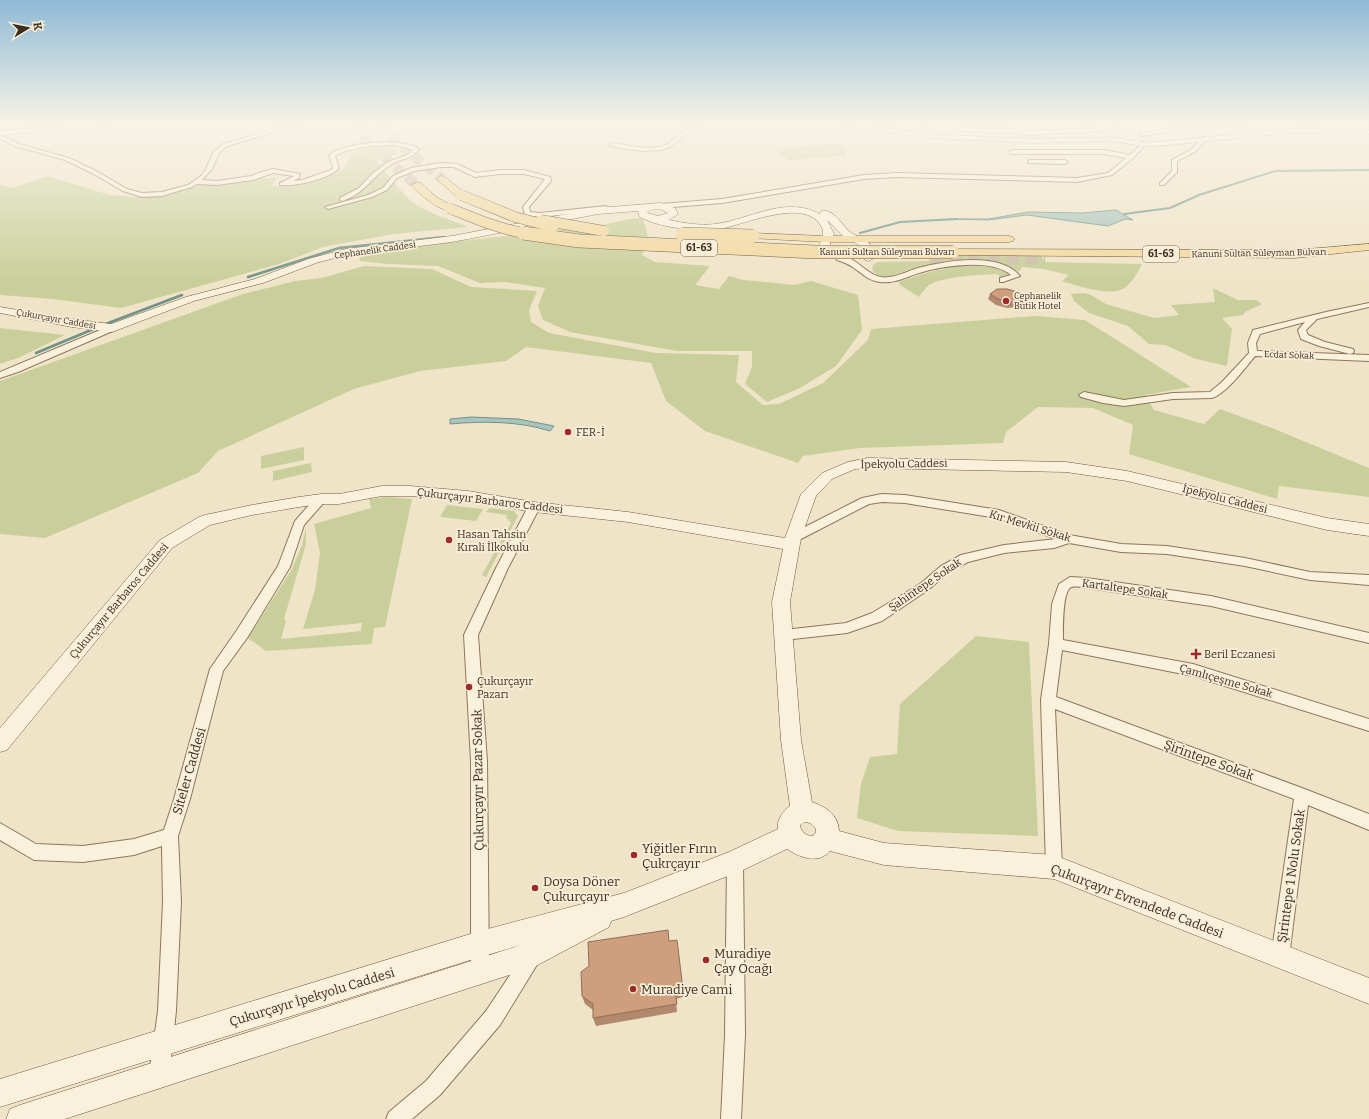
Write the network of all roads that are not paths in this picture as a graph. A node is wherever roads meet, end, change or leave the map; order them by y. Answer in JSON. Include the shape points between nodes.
{"nodes":[{"id":1,"x":101,"y":176,"type":"edge"},
{"id":2,"x":204,"y":176,"type":"edge"},
{"id":3,"x":256,"y":176,"type":"edge"},
{"id":4,"x":298,"y":176,"type":"edge"},
{"id":5,"x":319,"y":176,"type":"edge"},
{"id":6,"x":373,"y":176,"type":"edge"},
{"id":7,"x":397,"y":176,"type":"edge"},
{"id":8,"x":541,"y":176,"type":"edge"},
{"id":9,"x":877,"y":176,"type":"edge"},
{"id":10,"x":934,"y":176,"type":"edge"},
{"id":11,"x":1098,"y":176,"type":"edge"},
{"id":12,"x":1170,"y":176,"type":"edge"},
{"id":13,"x":442,"y":179,"type":"tunnel mouth"},
{"id":14,"x":196,"y":182,"type":"junction"},
{"id":15,"x":1162,"y":184,"type":"dead end"},
{"id":16,"x":417,"y":186,"type":"tunnel mouth"},
{"id":17,"x":722,"y":201,"type":"junction"},
{"id":18,"x":488,"y":205,"type":"junction"},
{"id":19,"x":653,"y":211,"type":"junction"},
{"id":20,"x":673,"y":214,"type":"junction"},
{"id":21,"x":465,"y":215,"type":"junction"},
{"id":22,"x":614,"y":232,"type":"dead end"},
{"id":23,"x":666,"y":233,"type":"dead end"},
{"id":24,"x":1369,"y":237,"type":"edge"},
{"id":25,"x":1023,"y":239,"type":"dead end"},
{"id":26,"x":825,"y":240,"type":"junction"},
{"id":27,"x":857,"y":240,"type":"junction"},
{"id":28,"x":1089,"y":241,"type":"dead end"},
{"id":29,"x":1162,"y":246,"type":"junction"},
{"id":30,"x":1369,"y":247,"type":"edge"},
{"id":31,"x":1181,"y":254,"type":"junction"},
{"id":32,"x":840,"y":258,"type":"junction"},
{"id":33,"x":869,"y":258,"type":"junction"},
{"id":34,"x":921,"y":258,"type":"tunnel mouth"},
{"id":35,"x":1046,"y":258,"type":"tunnel mouth"},
{"id":36,"x":869,"y":276,"type":"junction"},
{"id":37,"x":1003,"y":280,"type":"dead end"},
{"id":38,"x":1369,"y":305,"type":"edge"},
{"id":39,"x":0,"y":310,"type":"edge"},
{"id":40,"x":1314,"y":317,"type":"junction"},
{"id":41,"x":108,"y":328,"type":"junction"},
{"id":42,"x":1253,"y":354,"type":"junction"},
{"id":43,"x":1369,"y":358,"type":"edge"},
{"id":44,"x":0,"y":375,"type":"edge"},
{"id":45,"x":1084,"y":395,"type":"dead end"},
{"id":46,"x":321,"y":499,"type":"junction"},
{"id":47,"x":534,"y":507,"type":"junction"},
{"id":48,"x":1369,"y":530,"type":"edge"},
{"id":49,"x":1068,"y":539,"type":"junction"},
{"id":50,"x":792,"y":541,"type":"junction"},
{"id":51,"x":1369,"y":580,"type":"edge"},
{"id":52,"x":784,"y":635,"type":"junction"},
{"id":53,"x":1369,"y":638,"type":"edge"},
{"id":54,"x":1056,"y":644,"type":"junction"},
{"id":55,"x":1048,"y":700,"type":"junction"},
{"id":56,"x":1369,"y":725,"type":"edge"},
{"id":57,"x":0,"y":743,"type":"edge"},
{"id":58,"x":1302,"y":795,"type":"junction"},
{"id":59,"x":802,"y":811,"type":"junction"},
{"id":60,"x":1369,"y":822,"type":"edge"},
{"id":61,"x":0,"y":832,"type":"edge"},
{"id":62,"x":791,"y":835,"type":"junction"},
{"id":63,"x":170,"y":836,"type":"junction"},
{"id":64,"x":826,"y":839,"type":"junction"},
{"id":65,"x":735,"y":862,"type":"junction"},
{"id":66,"x":1054,"y":867,"type":"junction"},
{"id":67,"x":624,"y":905,"type":"junction"},
{"id":68,"x":480,"y":944,"type":"junction"},
{"id":69,"x":534,"y":954,"type":"junction"},
{"id":70,"x":1280,"y":957,"type":"junction"},
{"id":71,"x":480,"y":972,"type":"junction"},
{"id":72,"x":1369,"y":991,"type":"edge"},
{"id":73,"x":163,"y":1044,"type":"junction"},
{"id":74,"x":159,"y":1075,"type":"junction"},
{"id":75,"x":0,"y":1093,"type":"edge"},
{"id":76,"x":20,"y":1119,"type":"edge"},
{"id":77,"x":396,"y":1119,"type":"edge"},
{"id":78,"x":731,"y":1119,"type":"edge"}],
"edges":[{"from":1,"to":14,"type":"street","via":[[125,190],[142,195],[176,191]]},
{"from":2,"to":14,"type":"street"},
{"from":3,"to":14,"type":"street","via":[[218,182]]},
{"from":4,"to":5,"type":"street","via":[[282,184],[303,182]]},
{"from":6,"to":7,"type":"street","via":[[361,189],[327,205],[328,207],[370,196],[385,188]]},
{"from":8,"to":19,"type":"street","via":[[548,178],[548,181],[526,208],[527,214],[540,215],[654,204]]},
{"from":9,"to":17,"type":"street"},
{"from":10,"to":11,"type":"street","via":[[1047,180],[1077,180]]},
{"from":12,"to":15,"type":"street"},
{"from":13,"to":18,"type":"main road","name":"Kanuni Sultan Süleyman Bulvarı","number":"61-63","bridge":true,"via":[[461,194]]},
{"from":16,"to":21,"type":"main road","name":"Kanuni Sultan Süleyman Bulvarı","number":"61-63","bridge":true,"via":[[432,200]]},
{"from":17,"to":19,"type":"street"},
{"from":17,"to":20,"type":"street"},
{"from":18,"to":22,"type":"main road","number":"61-63","bridge":true,"via":[[567,226]]},
{"from":18,"to":29,"type":"main road","name":"Kanuni Sultan Süleyman Bulvarı","number":"61-63","bridge":true,"via":[[515,217],[563,229],[660,238],[788,243]]},
{"from":19,"to":20,"type":"street","via":[[672,210]]},
{"from":19,"to":20,"type":"street","via":[[662,219]]},
{"from":19,"to":26,"type":"street","via":[[687,226],[716,227],[782,210],[809,213],[820,217],[826,223],[829,234]]},
{"from":19,"to":41,"type":"street","name":"Cephanelik Caddesi","via":[[574,220],[462,242],[346,252],[312,261],[276,276],[190,299]]},
{"from":20,"to":27,"type":"street","via":[[681,219],[700,222],[726,219],[775,206],[807,207],[827,214],[841,229]]},
{"from":21,"to":31,"type":"main road","name":"Kanuni Sultan Süleyman Bulvarı","number":"61-63","bridge":true,"via":[[511,231],[594,242],[816,252]]},
{"from":21,"to":32,"type":"main road","number":"61-63","via":[[475,224],[489,230],[586,247]]},
{"from":23,"to":26,"type":"main road","number":"61-63","bridge":true},
{"from":24,"to":29,"type":"main road","name":"Kanuni Sultan Süleyman Bulvarı","number":"61-63","via":[[1289,246]]},
{"from":25,"to":27,"type":"main road","number":"61-63"},
{"from":26,"to":27,"type":"main road","number":"61-63"},
{"from":26,"to":32,"type":"street","via":[[829,254]]},
{"from":27,"to":33,"type":"street","via":[[868,249]]},
{"from":28,"to":29,"type":"main road","number":"61-63"},
{"from":30,"to":31,"type":"main road","name":"Kanuni Sultan Süleyman Bulvarı","number":"61-63","via":[[1295,254]]},
{"from":31,"to":35,"type":"main road","number":"61-63"},
{"from":32,"to":33,"type":"main road","number":"61-63"},
{"from":32,"to":36,"type":"street"},
{"from":33,"to":34,"type":"main road","number":"61-63"},
{"from":33,"to":36,"type":"street","via":[[866,266]]},
{"from":36,"to":37,"type":"street","via":[[888,280],[934,266],[971,262],[1014,272],[1016,276]]},
{"from":38,"to":40,"type":"street"},
{"from":39,"to":41,"type":"street","name":"Çukurçayır Caddesi"},
{"from":40,"to":42,"type":"street","via":[[1256,332],[1252,343]]},
{"from":40,"to":43,"type":"street","via":[[1302,330],[1304,337]]},
{"from":41,"to":44,"type":"street"},
{"from":42,"to":43,"type":"street","name":"Ecdat Sokak"},
{"from":42,"to":45,"type":"street","name":"Ecdat Sokak","via":[[1212,395],[1173,396],[1124,403]]},
{"from":46,"to":47,"type":"street","name":"Çukurçayır Barbaros Caddesi","via":[[339,499],[375,492],[410,491],[468,496]]},
{"from":46,"to":57,"type":"street","name":"Çukurçayır Barbaros Caddesi","via":[[252,510],[206,521],[166,544]]},
{"from":46,"to":63,"type":"street","name":"Siteler Caddesi","via":[[299,524],[284,567],[242,634],[217,668]]},
{"from":47,"to":50,"type":"street","name":"Çukurçayır Barbaros Caddesi","via":[[628,517]]},
{"from":47,"to":68,"type":"street","name":"Çukurçayır Pazar Sokak","via":[[499,573],[471,635],[479,761]]},
{"from":48,"to":50,"type":"street","name":"İpekyolu Caddesi","via":[[1327,524],[1127,476],[1066,467],[924,462],[868,463],[853,465],[827,476],[809,494]]},
{"from":49,"to":50,"type":"street","name":"Kır Mevkii Sokak","via":[[999,514],[905,499],[882,498],[866,501]]},
{"from":49,"to":51,"type":"street","name":"Kır Mevkii Sokak","via":[[1122,548],[1167,550],[1245,562],[1310,576]]},
{"from":49,"to":52,"type":"street","name":"Şahintepe Sokak","via":[[1054,544],[964,558],[877,617],[847,628]]},
{"from":50,"to":52,"type":"street","name":"İpekyolu Caddesi","via":[[781,602]]},
{"from":52,"to":59,"type":"street","name":"İpekyolu Caddesi","via":[[790,740]]},
{"from":53,"to":54,"type":"street","name":"Kartaltepe Sokak","via":[[1211,601],[1070,582],[1063,587],[1058,604]]},
{"from":54,"to":55,"type":"street","name":"Kartaltepe Sokak"},
{"from":54,"to":56,"type":"street","name":"Çamlıçeşme Sokak","via":[[1192,670]]},
{"from":55,"to":58,"type":"street","name":"Şirintepe Sokak"},
{"from":55,"to":66,"type":"street","name":"Kartaltepe Sokak"},
{"from":58,"to":60,"type":"street","name":"Şirintepe Sokak"},
{"from":58,"to":70,"type":"street","name":"Şirintepe 1 Nolu Sokak"},
{"from":59,"to":62,"type":"street","via":[[796,813],[789,822]]},
{"from":59,"to":64,"type":"street","via":[[810,811],[823,818],[828,832]]},
{"from":61,"to":63,"type":"street","via":[[34,852],[83,854],[134,847]]},
{"from":62,"to":64,"type":"street","via":[[796,842],[811,848],[820,846]]},
{"from":62,"to":65,"type":"street","name":"Çukurçayır İpekyolu Caddesi"},
{"from":63,"to":73,"type":"street","name":"Siteler Caddesi","via":[[172,902]]},
{"from":64,"to":66,"type":"street","name":"Çukurçayır Evrendede Caddesi","via":[[884,854]]},
{"from":65,"to":67,"type":"street","name":"Çukurçayır İpekyolu Caddesi"},
{"from":65,"to":78,"type":"street","via":[[735,1035]]},
{"from":66,"to":70,"type":"street","name":"Çukurçayır Evrendede Caddesi"},
{"from":67,"to":68,"type":"street","name":"Çukurçayır İpekyolu Caddesi"},
{"from":67,"to":69,"type":"street","name":"Çukurçayır İpekyolu Caddesi"},
{"from":68,"to":71,"type":"street","name":"Çukurçayır Pazar Sokak"},
{"from":68,"to":73,"type":"street","name":"Çukurçayır İpekyolu Caddesi"},
{"from":69,"to":71,"type":"street","name":"Çukurçayır İpekyolu Caddesi"},
{"from":69,"to":77,"type":"street","via":[[488,1024],[434,1088]]},
{"from":70,"to":72,"type":"street","name":"Çukurçayır Evrendede Caddesi"},
{"from":71,"to":74,"type":"street","name":"Çukurçayır İpekyolu Caddesi"},
{"from":73,"to":74,"type":"street","name":"Siteler Caddesi"},
{"from":73,"to":75,"type":"street","name":"Çukurçayır İpekyolu Caddesi"},
{"from":74,"to":76,"type":"street","name":"Çukurçayır İpekyolu Caddesi"}]}
